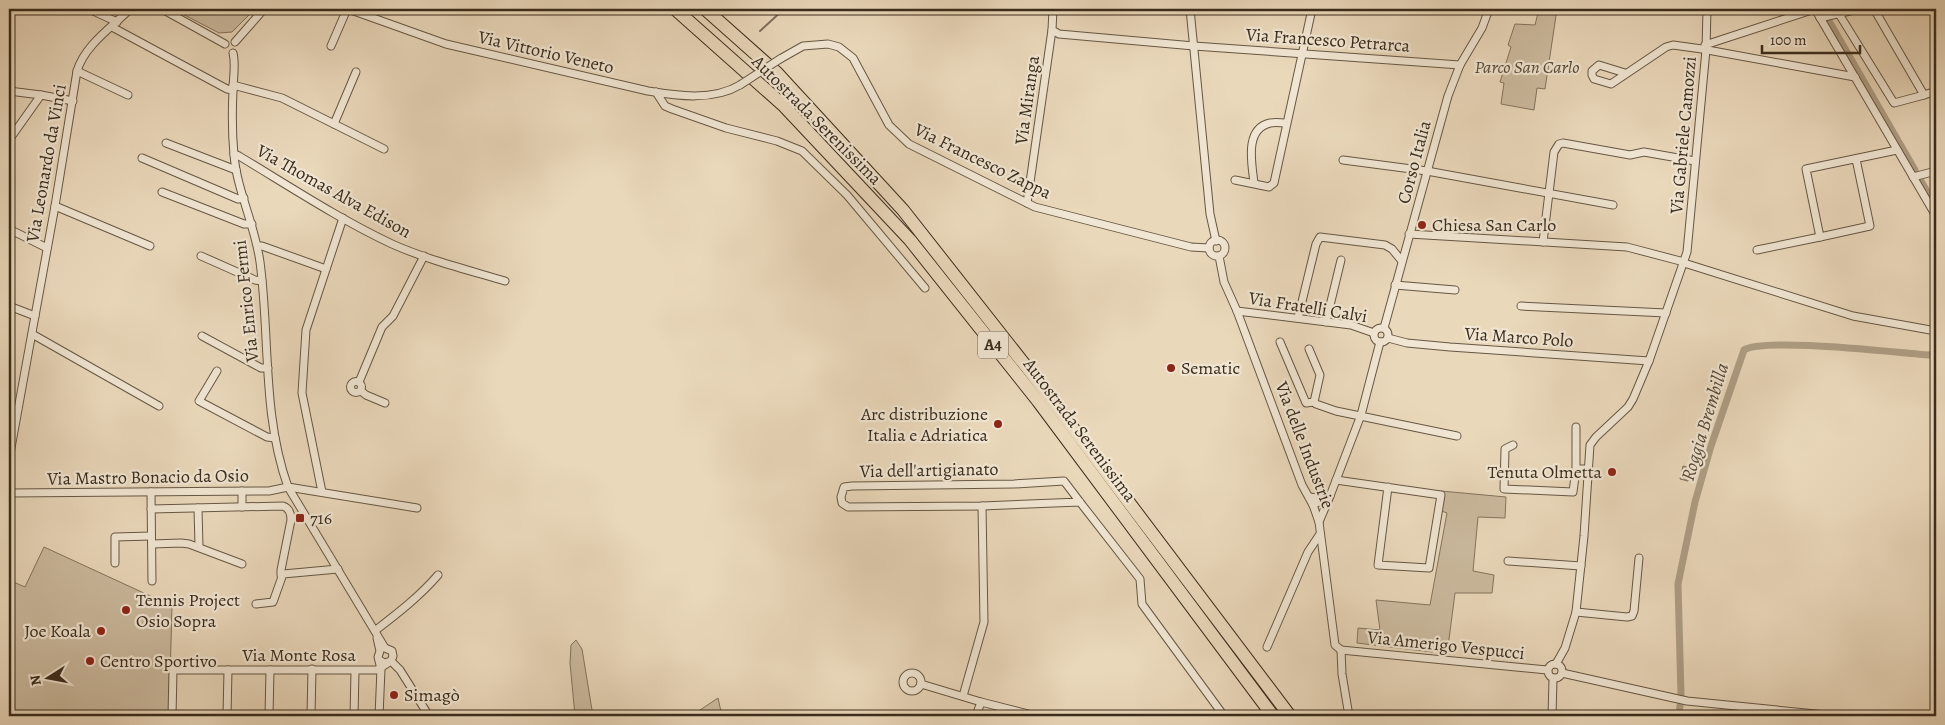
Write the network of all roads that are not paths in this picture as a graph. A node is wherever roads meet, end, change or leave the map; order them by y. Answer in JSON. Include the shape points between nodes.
{"nodes":[{"id":1,"x":89,"y":9,"type":"edge"},
{"id":2,"x":130,"y":9,"type":"edge"},
{"id":3,"x":162,"y":9,"type":"edge"},
{"id":4,"x":264,"y":9,"type":"edge"},
{"id":5,"x":347,"y":9,"type":"edge"},
{"id":6,"x":675,"y":9,"type":"edge"},
{"id":7,"x":705,"y":9,"type":"edge"},
{"id":8,"x":1053,"y":9,"type":"edge"},
{"id":9,"x":1190,"y":9,"type":"edge"},
{"id":10,"x":1312,"y":9,"type":"edge"},
{"id":11,"x":1486,"y":9,"type":"edge"},
{"id":12,"x":1706,"y":9,"type":"edge"},
{"id":13,"x":1815,"y":9,"type":"edge"},
{"id":14,"x":1858,"y":9,"type":"edge"},
{"id":15,"x":1874,"y":9,"type":"edge"},
{"id":16,"x":1838,"y":14,"type":"junction"},
{"id":17,"x":1820,"y":18,"type":"junction"},
{"id":18,"x":115,"y":24,"type":"junction"},
{"id":19,"x":1052,"y":28,"type":"junction"},
{"id":20,"x":234,"y":42,"type":"junction"},
{"id":21,"x":225,"y":44,"type":"junction"},
{"id":22,"x":331,"y":46,"type":"dead end"},
{"id":23,"x":1194,"y":46,"type":"junction"},
{"id":24,"x":1705,"y":48,"type":"junction"},
{"id":25,"x":233,"y":53,"type":"junction"},
{"id":26,"x":1303,"y":53,"type":"junction"},
{"id":27,"x":1460,"y":65,"type":"junction"},
{"id":28,"x":77,"y":71,"type":"junction"},
{"id":29,"x":356,"y":72,"type":"dead end"},
{"id":30,"x":1625,"y":73,"type":"dead end"},
{"id":31,"x":1854,"y":77,"type":"junction"},
{"id":32,"x":740,"y":85,"type":"joint"},
{"id":33,"x":233,"y":87,"type":"junction"},
{"id":34,"x":9,"y":91,"type":"edge"},
{"id":35,"x":1936,"y":91,"type":"edge"},
{"id":36,"x":656,"y":92,"type":"junction"},
{"id":37,"x":128,"y":95,"type":"dead end"},
{"id":38,"x":1924,"y":95,"type":"junction"},
{"id":39,"x":41,"y":96,"type":"junction"},
{"id":40,"x":73,"y":101,"type":"junction"},
{"id":41,"x":1286,"y":123,"type":"junction"},
{"id":42,"x":334,"y":124,"type":"junction"},
{"id":43,"x":9,"y":140,"type":"edge"},
{"id":44,"x":166,"y":142,"type":"dead end"},
{"id":45,"x":384,"y":149,"type":"dead end"},
{"id":46,"x":1897,"y":150,"type":"junction"},
{"id":47,"x":234,"y":154,"type":"junction"},
{"id":48,"x":142,"y":158,"type":"dead end"},
{"id":49,"x":1856,"y":158,"type":"junction"},
{"id":50,"x":1343,"y":160,"type":"dead end"},
{"id":51,"x":1695,"y":161,"type":"junction"},
{"id":52,"x":236,"y":170,"type":"junction"},
{"id":53,"x":1427,"y":171,"type":"junction"},
{"id":54,"x":1936,"y":171,"type":"edge"},
{"id":55,"x":1913,"y":178,"type":"junction"},
{"id":56,"x":1235,"y":180,"type":"dead end"},
{"id":57,"x":1254,"y":183,"type":"junction"},
{"id":58,"x":162,"y":192,"type":"dead end"},
{"id":59,"x":1549,"y":194,"type":"junction"},
{"id":60,"x":244,"y":198,"type":"junction"},
{"id":61,"x":1027,"y":203,"type":"junction"},
{"id":62,"x":1614,"y":205,"type":"dead end"},
{"id":63,"x":55,"y":206,"type":"junction"},
{"id":64,"x":1936,"y":216,"type":"edge"},
{"id":65,"x":344,"y":218,"type":"junction"},
{"id":66,"x":252,"y":224,"type":"junction"},
{"id":67,"x":9,"y":229,"type":"edge"},
{"id":68,"x":1410,"y":234,"type":"junction"},
{"id":69,"x":1820,"y":237,"type":"junction"},
{"id":70,"x":1216,"y":241,"type":"junction"},
{"id":71,"x":1543,"y":242,"type":"junction"},
{"id":72,"x":150,"y":246,"type":"dead end"},
{"id":73,"x":258,"y":246,"type":"junction"},
{"id":74,"x":47,"y":248,"type":"junction"},
{"id":75,"x":1209,"y":248,"type":"junction"},
{"id":76,"x":1757,"y":250,"type":"dead end"},
{"id":77,"x":201,"y":256,"type":"dead end"},
{"id":78,"x":424,"y":256,"type":"junction"},
{"id":79,"x":1219,"y":256,"type":"junction"},
{"id":80,"x":1341,"y":260,"type":"dead end"},
{"id":81,"x":1401,"y":260,"type":"junction"},
{"id":82,"x":1684,"y":263,"type":"junction"},
{"id":83,"x":326,"y":269,"type":"junction"},
{"id":84,"x":262,"y":281,"type":"junction"},
{"id":85,"x":505,"y":281,"type":"dead end"},
{"id":86,"x":1395,"y":285,"type":"junction"},
{"id":87,"x":926,"y":288,"type":"dead end"},
{"id":88,"x":1455,"y":290,"type":"dead end"},
{"id":89,"x":9,"y":306,"type":"edge"},
{"id":90,"x":1520,"y":306,"type":"dead end"},
{"id":91,"x":1237,"y":310,"type":"junction"},
{"id":92,"x":1666,"y":313,"type":"junction"},
{"id":93,"x":35,"y":316,"type":"junction"},
{"id":94,"x":1298,"y":318,"type":"junction"},
{"id":95,"x":1326,"y":322,"type":"junction"},
{"id":96,"x":1384,"y":328,"type":"junction"},
{"id":97,"x":1936,"y":331,"type":"edge"},
{"id":98,"x":1374,"y":333,"type":"junction"},
{"id":99,"x":32,"y":334,"type":"junction"},
{"id":100,"x":202,"y":336,"type":"dead end"},
{"id":101,"x":1388,"y":338,"type":"junction"},
{"id":102,"x":1280,"y":342,"type":"dead end"},
{"id":103,"x":1380,"y":342,"type":"junction"},
{"id":104,"x":1309,"y":349,"type":"dead end"},
{"id":105,"x":1650,"y":361,"type":"junction"},
{"id":106,"x":268,"y":368,"type":"junction"},
{"id":107,"x":217,"y":371,"type":"dead end"},
{"id":108,"x":385,"y":402,"type":"dead end"},
{"id":109,"x":1314,"y":402,"type":"junction"},
{"id":110,"x":159,"y":406,"type":"dead end"},
{"id":111,"x":1361,"y":415,"type":"junction"},
{"id":112,"x":1576,"y":427,"type":"dead end"},
{"id":113,"x":1457,"y":436,"type":"dead end"},
{"id":114,"x":275,"y":438,"type":"junction"},
{"id":115,"x":1513,"y":445,"type":"dead end"},
{"id":116,"x":10,"y":449,"type":"edge"},
{"id":117,"x":9,"y":459,"type":"edge"},
{"id":118,"x":1576,"y":469,"type":"junction"},
{"id":119,"x":1588,"y":469,"type":"junction"},
{"id":120,"x":1336,"y":480,"type":"junction"},
{"id":121,"x":288,"y":487,"type":"junction"},
{"id":122,"x":1388,"y":487,"type":"junction"},
{"id":123,"x":242,"y":491,"type":"junction"},
{"id":124,"x":151,"y":492,"type":"junction"},
{"id":125,"x":322,"y":492,"type":"junction"},
{"id":126,"x":9,"y":493,"type":"edge"},
{"id":127,"x":1330,"y":496,"type":"junction"},
{"id":128,"x":1309,"y":497,"type":"junction"},
{"id":129,"x":1080,"y":502,"type":"junction"},
{"id":130,"x":1313,"y":505,"type":"junction"},
{"id":131,"x":982,"y":506,"type":"junction"},
{"id":132,"x":242,"y":507,"type":"junction"},
{"id":133,"x":198,"y":508,"type":"junction"},
{"id":134,"x":418,"y":508,"type":"dead end"},
{"id":135,"x":151,"y":509,"type":"junction"},
{"id":136,"x":1319,"y":522,"type":"junction"},
{"id":137,"x":1320,"y":534,"type":"junction"},
{"id":138,"x":151,"y":540,"type":"junction"},
{"id":139,"x":199,"y":547,"type":"junction"},
{"id":140,"x":1639,"y":558,"type":"dead end"},
{"id":141,"x":1508,"y":561,"type":"dead end"},
{"id":142,"x":115,"y":562,"type":"dead end"},
{"id":143,"x":242,"y":564,"type":"dead end"},
{"id":144,"x":1581,"y":566,"type":"junction"},
{"id":145,"x":338,"y":569,"type":"junction"},
{"id":146,"x":281,"y":575,"type":"junction"},
{"id":147,"x":438,"y":575,"type":"dead end"},
{"id":148,"x":152,"y":580,"type":"dead end"},
{"id":149,"x":256,"y":604,"type":"dead end"},
{"id":150,"x":1576,"y":612,"type":"junction"},
{"id":151,"x":376,"y":630,"type":"junction"},
{"id":152,"x":1267,"y":647,"type":"dead end"},
{"id":153,"x":383,"y":649,"type":"junction"},
{"id":154,"x":1341,"y":650,"type":"junction"},
{"id":155,"x":1354,"y":652,"type":"junction"},
{"id":156,"x":385,"y":663,"type":"junction"},
{"id":157,"x":1556,"y":664,"type":"junction"},
{"id":158,"x":1341,"y":668,"type":"junction"},
{"id":159,"x":312,"y":669,"type":"junction"},
{"id":160,"x":228,"y":670,"type":"junction"},
{"id":161,"x":270,"y":670,"type":"junction"},
{"id":162,"x":355,"y":670,"type":"junction"},
{"id":163,"x":1547,"y":670,"type":"junction"},
{"id":164,"x":1562,"y":673,"type":"junction"},
{"id":165,"x":1553,"y":679,"type":"junction"},
{"id":166,"x":921,"y":684,"type":"dead end"},
{"id":167,"x":963,"y":696,"type":"junction"},
{"id":168,"x":981,"y":702,"type":"junction"},
{"id":169,"x":172,"y":716,"type":"edge"},
{"id":170,"x":227,"y":716,"type":"edge"},
{"id":171,"x":269,"y":716,"type":"edge"},
{"id":172,"x":311,"y":716,"type":"edge"},
{"id":173,"x":354,"y":716,"type":"edge"},
{"id":174,"x":379,"y":716,"type":"edge"},
{"id":175,"x":429,"y":716,"type":"edge"},
{"id":176,"x":976,"y":716,"type":"edge"},
{"id":177,"x":1036,"y":716,"type":"edge"},
{"id":178,"x":1224,"y":716,"type":"edge"},
{"id":179,"x":1273,"y":716,"type":"edge"},
{"id":180,"x":1290,"y":716,"type":"edge"},
{"id":181,"x":1349,"y":716,"type":"edge"},
{"id":182,"x":1552,"y":716,"type":"edge"},
{"id":183,"x":1836,"y":716,"type":"edge"}],
"edges":[{"from":1,"to":18,"type":"street"},
{"from":2,"to":18,"type":"street","name":"Via Leonardo da Vinci"},
{"from":3,"to":21,"type":"street"},
{"from":4,"to":20,"type":"street"},
{"from":5,"to":22,"type":"street"},
{"from":5,"to":36,"type":"street","name":"Via Vittorio Veneto","via":[[446,44]]},
{"from":6,"to":179,"type":"highway","name":"Autostrada Serenissima","number":"A4","via":[[783,105],[910,240],[1038,401]]},
{"from":7,"to":180,"type":"highway","name":"Autostrada Serenissima","number":"A4","via":[[777,73],[903,210],[1032,374]]},
{"from":8,"to":19,"type":"street","name":"Via Miranga"},
{"from":9,"to":23,"type":"street","name":"Via delle Industrie"},
{"from":10,"to":26,"type":"street"},
{"from":11,"to":27,"type":"street","name":"Corso Italia","via":[[1482,28]]},
{"from":12,"to":24,"type":"street","name":"Via Gabriele Camozzi"},
{"from":13,"to":17,"type":"street"},
{"from":13,"to":24,"type":"street"},
{"from":14,"to":16,"type":"street"},
{"from":15,"to":38,"type":"street"},
{"from":16,"to":17,"type":"street"},
{"from":16,"to":38,"type":"street","via":[[1894,103]]},
{"from":17,"to":31,"type":"street"},
{"from":18,"to":28,"type":"street","name":"Via Leonardo da Vinci","via":[[84,54]]},
{"from":18,"to":33,"type":"street","via":[[227,89]]},
{"from":19,"to":23,"type":"street","via":[[1059,34]]},
{"from":19,"to":61,"type":"street","name":"Via Miranga"},
{"from":20,"to":21,"type":"street","via":[[230,40]]},
{"from":20,"to":25,"type":"street","via":[[237,49]]},
{"from":21,"to":25,"type":"street","via":[[227,52]]},
{"from":23,"to":26,"type":"street","name":"Via Francesco Petrarca"},
{"from":23,"to":70,"type":"street","name":"Via delle Industrie","via":[[1210,214]]},
{"from":24,"to":30,"type":"street","via":[[1669,46]]},
{"from":24,"to":31,"type":"street"},
{"from":24,"to":51,"type":"street","name":"Via Gabriele Camozzi"},
{"from":25,"to":33,"type":"street","name":"Via Enrico Fermi"},
{"from":26,"to":27,"type":"street","name":"Via Francesco Petrarca"},
{"from":26,"to":41,"type":"street"},
{"from":27,"to":53,"type":"street","name":"Corso Italia"},
{"from":28,"to":37,"type":"street"},
{"from":28,"to":40,"type":"street","name":"Via Leonardo da Vinci"},
{"from":29,"to":42,"type":"street"},
{"from":31,"to":46,"type":"street"},
{"from":32,"to":36,"type":"street","name":"Via Vittorio Veneto","via":[[700,96]]},
{"from":32,"to":61,"type":"street","name":"Via Francesco Zappa","bridge":true,"via":[[803,46],[828,44],[838,47],[854,58],[889,125],[909,144]]},
{"from":33,"to":42,"type":"street","via":[[282,98]]},
{"from":33,"to":47,"type":"street","name":"Via Enrico Fermi"},
{"from":34,"to":39,"type":"street"},
{"from":35,"to":38,"type":"street"},
{"from":36,"to":87,"type":"street","via":[[665,106],[672,109],[802,151],[847,195]]},
{"from":39,"to":40,"type":"street"},
{"from":39,"to":43,"type":"street"},
{"from":40,"to":63,"type":"street","name":"Via Leonardo da Vinci"},
{"from":41,"to":57,"type":"street","via":[[1274,183],[1269,188]]},
{"from":41,"to":57,"type":"street","via":[[1270,123],[1254,136],[1251,148]]},
{"from":42,"to":45,"type":"street"},
{"from":44,"to":52,"type":"street"},
{"from":46,"to":49,"type":"street"},
{"from":46,"to":55,"type":"street"},
{"from":47,"to":52,"type":"street","name":"Via Enrico Fermi"},
{"from":47,"to":65,"type":"street","name":"Via Thomas Alva Edison"},
{"from":48,"to":60,"type":"street","via":[[238,199]]},
{"from":49,"to":69,"type":"street","via":[[1806,169]]},
{"from":49,"to":69,"type":"street","via":[[1870,226]]},
{"from":50,"to":53,"type":"street"},
{"from":51,"to":59,"type":"street","via":[[1644,152],[1630,154],[1558,144],[1554,152]]},
{"from":51,"to":82,"type":"street","name":"Via Gabriele Camozzi"},
{"from":52,"to":60,"type":"street","name":"Via Enrico Fermi"},
{"from":53,"to":59,"type":"street"},
{"from":53,"to":68,"type":"street","name":"Corso Italia"},
{"from":54,"to":55,"type":"street"},
{"from":55,"to":64,"type":"street"},
{"from":56,"to":57,"type":"street"},
{"from":58,"to":66,"type":"street","via":[[244,224]]},
{"from":59,"to":62,"type":"street"},
{"from":59,"to":71,"type":"street"},
{"from":60,"to":66,"type":"street","name":"Via Enrico Fermi"},
{"from":61,"to":75,"type":"street","name":"Via Francesco Zappa","via":[[1182,244]]},
{"from":63,"to":72,"type":"street"},
{"from":63,"to":74,"type":"street","name":"Via Leonardo da Vinci"},
{"from":65,"to":78,"type":"street","name":"Via Thomas Alva Edison"},
{"from":65,"to":83,"type":"street"},
{"from":66,"to":73,"type":"street","name":"Via Enrico Fermi"},
{"from":67,"to":74,"type":"street"},
{"from":68,"to":71,"type":"street"},
{"from":68,"to":81,"type":"street","name":"Corso Italia"},
{"from":69,"to":76,"type":"street"},
{"from":70,"to":75,"type":"street"},
{"from":70,"to":79,"type":"street","name":"Via delle Industrie","via":[[1224,247]]},
{"from":71,"to":82,"type":"street","via":[[1628,247]]},
{"from":73,"to":83,"type":"street"},
{"from":73,"to":84,"type":"street","name":"Via Enrico Fermi"},
{"from":74,"to":93,"type":"street","name":"Via Leonardo da Vinci"},
{"from":75,"to":79,"type":"street","via":[[1212,255]]},
{"from":77,"to":84,"type":"street"},
{"from":78,"to":85,"type":"street","name":"Via Thomas Alva Edison"},
{"from":78,"to":108,"type":"street","via":[[393,316],[382,327],[359,382],[361,391],[366,395]]},
{"from":79,"to":91,"type":"street","name":"Via delle Industrie","via":[[1224,282]]},
{"from":80,"to":95,"type":"street"},
{"from":81,"to":86,"type":"street","name":"Corso Italia"},
{"from":81,"to":94,"type":"street","via":[[1385,245],[1320,237]]},
{"from":82,"to":92,"type":"street","name":"Via Gabriele Camozzi"},
{"from":82,"to":97,"type":"street","via":[[1853,316]]},
{"from":83,"to":125,"type":"street","via":[[306,330],[302,385]]},
{"from":84,"to":106,"type":"street","name":"Via Enrico Fermi"},
{"from":86,"to":88,"type":"street"},
{"from":86,"to":96,"type":"street","name":"Corso Italia"},
{"from":89,"to":93,"type":"street"},
{"from":90,"to":92,"type":"street"},
{"from":91,"to":94,"type":"street","name":"Via Fratelli Calvi"},
{"from":91,"to":128,"type":"street","name":"Via delle Industrie"},
{"from":92,"to":105,"type":"street","name":"Via Gabriele Camozzi"},
{"from":93,"to":99,"type":"street","name":"Via Leonardo da Vinci"},
{"from":94,"to":95,"type":"street","name":"Via Fratelli Calvi"},
{"from":95,"to":98,"type":"street","name":"Via Fratelli Calvi","via":[[1351,325]]},
{"from":96,"to":98,"type":"street"},
{"from":96,"to":101,"type":"street"},
{"from":98,"to":103,"type":"street"},
{"from":99,"to":110,"type":"street"},
{"from":99,"to":116,"type":"street","name":"Via Leonardo da Vinci"},
{"from":100,"to":106,"type":"street","via":[[262,368]]},
{"from":101,"to":103,"type":"street","via":[[1386,342]]},
{"from":101,"to":105,"type":"street","name":"Via Marco Polo","via":[[1441,347]]},
{"from":102,"to":109,"type":"street","via":[[1306,403]]},
{"from":103,"to":111,"type":"street"},
{"from":104,"to":109,"type":"street","via":[[1320,375]]},
{"from":105,"to":119,"type":"street","name":"Via Gabriele Camozzi","via":[[1628,407],[1590,445]]},
{"from":106,"to":114,"type":"street","name":"Via Enrico Fermi"},
{"from":107,"to":114,"type":"street","via":[[200,401],[266,437]]},
{"from":109,"to":111,"type":"street","via":[[1336,411]]},
{"from":111,"to":113,"type":"street"},
{"from":111,"to":120,"type":"street"},
{"from":112,"to":118,"type":"street"},
{"from":114,"to":121,"type":"street","name":"Via Enrico Fermi"},
{"from":115,"to":118,"type":"street","via":[[1505,449],[1504,489],[1574,492]]},
{"from":116,"to":117,"type":"street","name":"Via Leonardo da Vinci"},
{"from":118,"to":119,"type":"street"},
{"from":119,"to":144,"type":"street","name":"Via Gabriele Camozzi"},
{"from":120,"to":122,"type":"street"},
{"from":120,"to":127,"type":"street"},
{"from":121,"to":123,"type":"street","name":"Via Mastro Bonacio da Osio"},
{"from":121,"to":125,"type":"street","name":"Via Mastro Bonacio da Osio"},
{"from":121,"to":145,"type":"street","name":"Via Enrico Fermi"},
{"from":122,"to":122,"type":"street","via":[[1440,495],[1428,568],[1378,565]]},
{"from":123,"to":124,"type":"street","name":"Via Mastro Bonacio da Osio"},
{"from":123,"to":132,"type":"street"},
{"from":124,"to":126,"type":"street","name":"Via Mastro Bonacio da Osio"},
{"from":124,"to":135,"type":"street"},
{"from":125,"to":134,"type":"street","name":"Via Mastro Bonacio da Osio"},
{"from":127,"to":128,"type":"street"},
{"from":127,"to":130,"type":"street"},
{"from":127,"to":136,"type":"street"},
{"from":128,"to":130,"type":"street","name":"Via delle Industrie"},
{"from":129,"to":131,"type":"street","name":"Via dell'artigianato"},
{"from":129,"to":131,"type":"street","name":"Via dell'artigianato","via":[[1064,481],[852,486],[844,487],[841,497],[842,503],[848,507]]},
{"from":129,"to":178,"type":"street","name":"Via dell'artigianato","via":[[1140,579],[1142,604]]},
{"from":130,"to":136,"type":"street","name":"Via delle Industrie"},
{"from":131,"to":167,"type":"street","via":[[984,622]]},
{"from":132,"to":133,"type":"street"},
{"from":132,"to":146,"type":"street","via":[[283,506],[289,510],[291,520]]},
{"from":133,"to":135,"type":"street"},
{"from":133,"to":139,"type":"street"},
{"from":135,"to":138,"type":"street"},
{"from":136,"to":137,"type":"street","name":"Via delle Industrie"},
{"from":137,"to":152,"type":"street","via":[[1308,552]]},
{"from":137,"to":154,"type":"street","name":"Via delle Industrie","via":[[1336,645]]},
{"from":138,"to":139,"type":"street"},
{"from":138,"to":142,"type":"street","via":[[115,537]]},
{"from":138,"to":148,"type":"street"},
{"from":139,"to":143,"type":"street"},
{"from":140,"to":150,"type":"street","via":[[1632,616]]},
{"from":141,"to":144,"type":"street"},
{"from":144,"to":150,"type":"street","name":"Via Gabriele Camozzi"},
{"from":145,"to":146,"type":"street"},
{"from":145,"to":151,"type":"street","name":"Via Enrico Fermi"},
{"from":146,"to":149,"type":"street","via":[[273,602]]},
{"from":147,"to":151,"type":"street","via":[[399,613]]},
{"from":150,"to":157,"type":"street","name":"Via Gabriele Camozzi","via":[[1565,648]]},
{"from":151,"to":153,"type":"street"},
{"from":153,"to":156,"type":"street","via":[[378,657]]},
{"from":153,"to":156,"type":"street","via":[[390,649],[393,653]]},
{"from":154,"to":155,"type":"street","name":"Via Amerigo Vespucci"},
{"from":154,"to":158,"type":"street","name":"Via delle Industrie"},
{"from":155,"to":158,"type":"street"},
{"from":155,"to":163,"type":"street","name":"Via Amerigo Vespucci"},
{"from":156,"to":162,"type":"street","name":"Via Monte Rosa"},
{"from":156,"to":174,"type":"street"},
{"from":156,"to":175,"type":"street","via":[[400,670]]},
{"from":157,"to":163,"type":"street"},
{"from":157,"to":164,"type":"street","via":[[1562,668]]},
{"from":158,"to":181,"type":"street","name":"Via delle Industrie"},
{"from":159,"to":161,"type":"street","name":"Via Monte Rosa"},
{"from":159,"to":162,"type":"street","name":"Via Monte Rosa"},
{"from":159,"to":172,"type":"street"},
{"from":160,"to":161,"type":"street","name":"Via Monte Rosa"},
{"from":160,"to":169,"type":"street","name":"Via Monte Rosa","via":[[173,670]]},
{"from":160,"to":170,"type":"street"},
{"from":161,"to":171,"type":"street"},
{"from":162,"to":173,"type":"street"},
{"from":163,"to":165,"type":"street"},
{"from":164,"to":165,"type":"street"},
{"from":164,"to":183,"type":"street","via":[[1687,700]]},
{"from":165,"to":182,"type":"street"},
{"from":166,"to":167,"type":"street"},
{"from":167,"to":168,"type":"street"},
{"from":168,"to":176,"type":"street"},
{"from":168,"to":177,"type":"street"}]}
